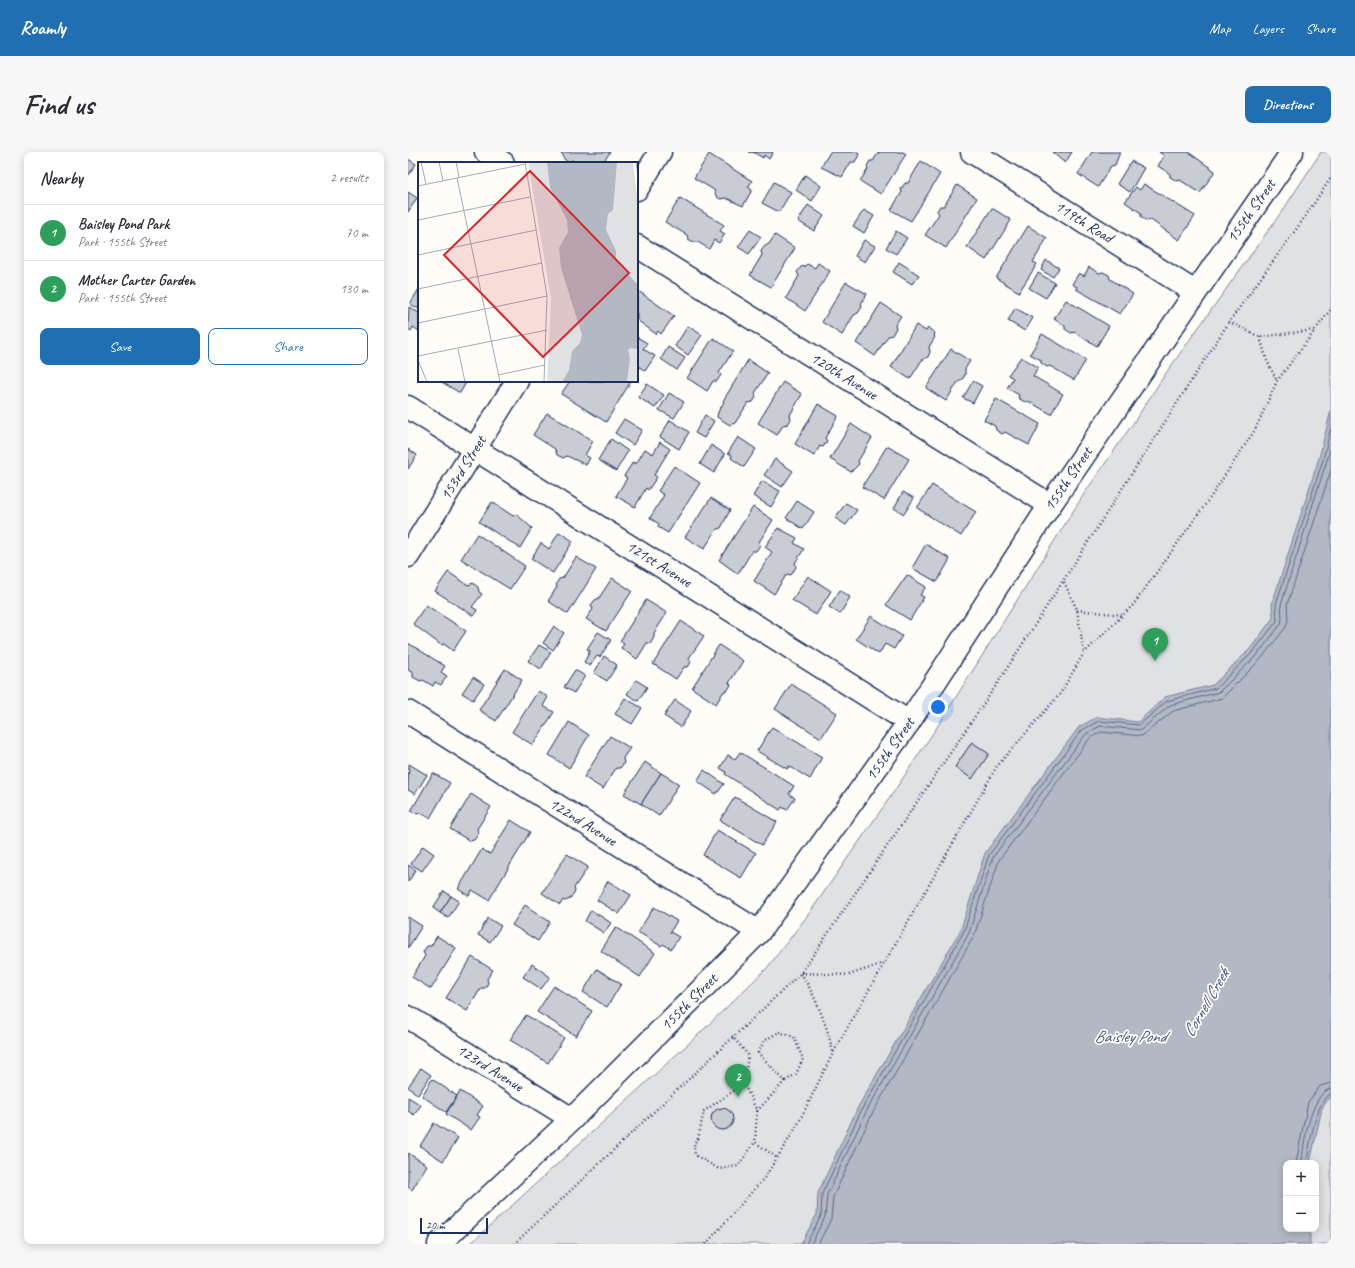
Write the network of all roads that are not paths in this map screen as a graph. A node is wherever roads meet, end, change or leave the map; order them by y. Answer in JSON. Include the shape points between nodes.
{"nodes":[{"id":1,"x":486,"y":152,"type":"edge"},
{"id":2,"x":660,"y":152,"type":"edge"},
{"id":3,"x":972,"y":152,"type":"edge"},
{"id":4,"x":1292,"y":152,"type":"edge"},
{"id":5,"x":501,"y":162,"type":"edge"},
{"id":6,"x":638,"y":187,"type":"edge"},
{"id":7,"x":638,"y":247,"type":"edge"},
{"id":8,"x":1195,"y":292,"type":"junction"},
{"id":9,"x":516,"y":382,"type":"edge"},
{"id":10,"x":408,"y":407,"type":"edge"},
{"id":11,"x":475,"y":449,"type":"junction"},
{"id":12,"x":1050,"y":505,"type":"junction"},
{"id":13,"x":408,"y":556,"type":"edge"},
{"id":14,"x":408,"y":712,"type":"edge"},
{"id":15,"x":909,"y":722,"type":"junction"},
{"id":16,"x":759,"y":932,"type":"junction"},
{"id":17,"x":408,"y":1017,"type":"edge"},
{"id":18,"x":572,"y":1119,"type":"junction"},
{"id":19,"x":439,"y":1244,"type":"edge"}],
"edges":[{"from":1,"to":5,"type":"street"},
{"from":2,"to":6,"type":"street"},
{"from":3,"to":8,"type":"street","name":"119th Road"},
{"from":4,"to":8,"type":"street","name":"155th Street"},
{"from":7,"to":12,"type":"street","name":"120th Avenue"},
{"from":8,"to":12,"type":"street","name":"155th Street"},
{"from":9,"to":11,"type":"street","name":"153rd Street"},
{"from":10,"to":11,"type":"street","name":"121st Avenue"},
{"from":11,"to":13,"type":"street","name":"153rd Street"},
{"from":11,"to":15,"type":"street","name":"121st Avenue"},
{"from":12,"to":15,"type":"street","name":"155th Street"},
{"from":14,"to":16,"type":"street","name":"122nd Avenue"},
{"from":15,"to":16,"type":"street","name":"155th Street"},
{"from":16,"to":18,"type":"street","name":"155th Street"},
{"from":17,"to":18,"type":"street","name":"123rd Avenue"},
{"from":18,"to":19,"type":"street","name":"155th Street"}]}
